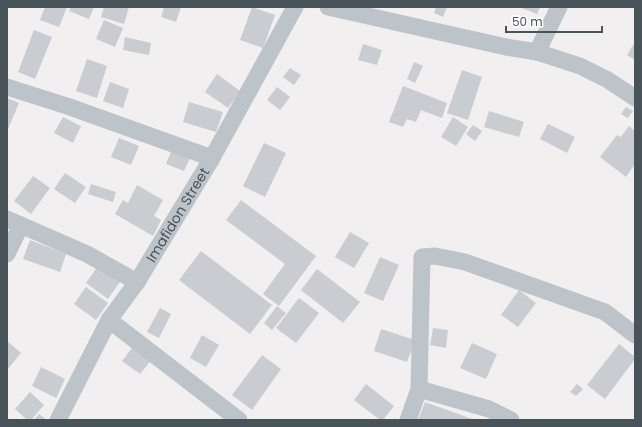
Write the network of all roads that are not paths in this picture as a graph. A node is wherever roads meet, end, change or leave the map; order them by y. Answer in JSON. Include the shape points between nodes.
{"nodes":[{"id":1,"x":295,"y":7,"type":"edge"},
{"id":2,"x":328,"y":7,"type":"edge"},
{"id":3,"x":559,"y":7,"type":"edge"},
{"id":4,"x":357,"y":10,"type":"edge"},
{"id":5,"x":537,"y":52,"type":"junction"},
{"id":6,"x":7,"y":88,"type":"edge"},
{"id":7,"x":635,"y":98,"type":"edge"},
{"id":8,"x":212,"y":158,"type":"junction"},
{"id":9,"x":14,"y":222,"type":"edge"},
{"id":10,"x":7,"y":254,"type":"edge"},
{"id":11,"x":137,"y":282,"type":"junction"},
{"id":12,"x":108,"y":320,"type":"junction"},
{"id":13,"x":635,"y":335,"type":"edge"},
{"id":14,"x":418,"y":389,"type":"junction"},
{"id":15,"x":58,"y":420,"type":"edge"},
{"id":16,"x":239,"y":420,"type":"edge"},
{"id":17,"x":408,"y":420,"type":"edge"},
{"id":18,"x":511,"y":420,"type":"edge"}],
"edges":[{"from":1,"to":8,"type":"street","name":"Imafidon Street"},
{"from":2,"to":4,"type":"street"},
{"from":3,"to":5,"type":"street"},
{"from":4,"to":5,"type":"street","via":[[506,47]]},
{"from":5,"to":7,"type":"street","via":[[580,66]]},
{"from":6,"to":8,"type":"street","via":[[68,106]]},
{"from":8,"to":11,"type":"street","name":"Imafidon Street"},
{"from":9,"to":10,"type":"street"},
{"from":9,"to":11,"type":"street","via":[[87,254]]},
{"from":11,"to":12,"type":"street","name":"Imafidon Street"},
{"from":12,"to":15,"type":"street","name":"Imafidon Street"},
{"from":12,"to":16,"type":"street"},
{"from":13,"to":14,"type":"street","via":[[605,312],[465,262],[434,256],[422,257]]},
{"from":14,"to":17,"type":"street"},
{"from":14,"to":18,"type":"street","via":[[489,409]]}]}
